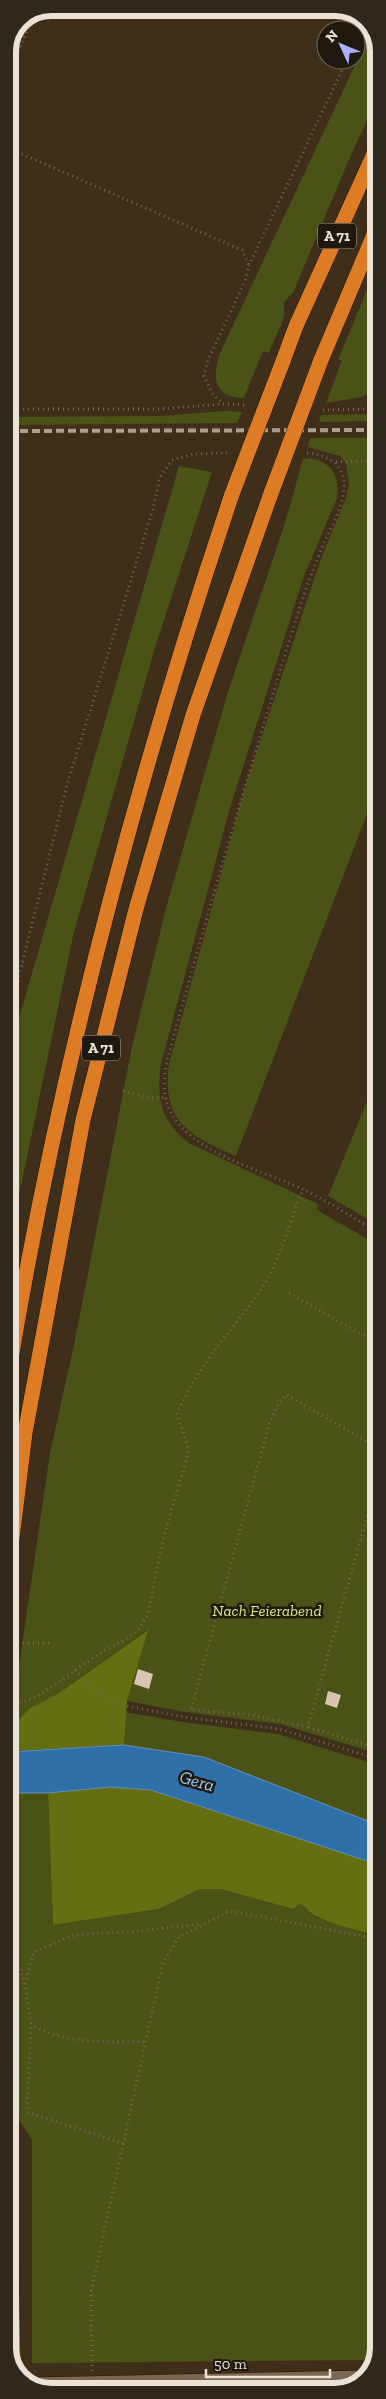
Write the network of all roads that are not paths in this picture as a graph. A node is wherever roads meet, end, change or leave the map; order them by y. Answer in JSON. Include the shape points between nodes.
{"nodes":[{"id":1,"x":369,"y":165,"type":"edge"},
{"id":2,"x":369,"y":246,"type":"edge"},
{"id":3,"x":17,"y":1324,"type":"edge"},
{"id":4,"x":17,"y":1501,"type":"edge"},
{"id":5,"x":351,"y":2378,"type":"edge"},
{"id":6,"x":146,"y":2383,"type":"edge"}],
"edges":[{"from":1,"to":3,"type":"highway","number":"A 71","bridge":true,"via":[[296,326],[232,494],[160,719],[108,906],[59,1110]]},
{"from":2,"to":4,"type":"highway","number":"A 71","bridge":true,"via":[[321,360],[270,496],[193,715],[136,909],[83,1120],[25,1433]]},
{"from":5,"to":6,"type":"street"}]}
